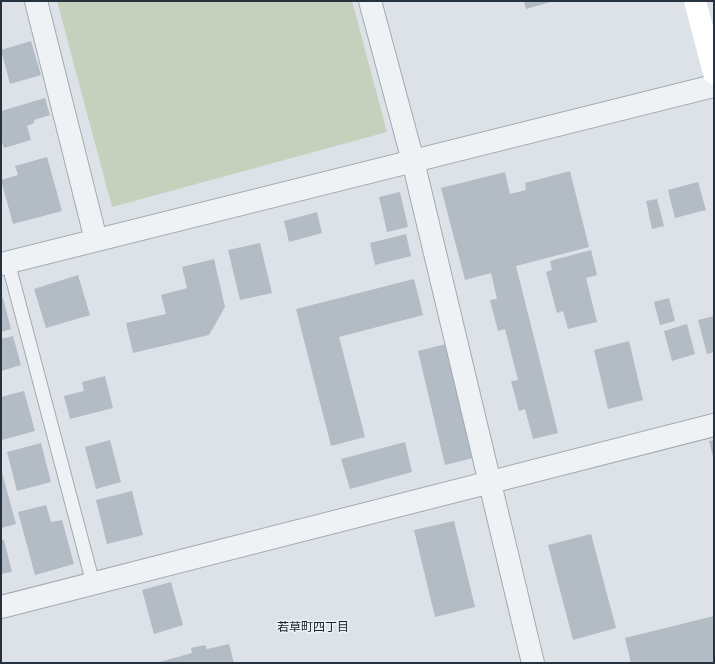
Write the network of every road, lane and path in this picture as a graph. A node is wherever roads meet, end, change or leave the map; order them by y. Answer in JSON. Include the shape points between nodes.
{"nodes":[{"id":1,"x":36,"y":1,"type":"edge"},
{"id":2,"x":370,"y":1,"type":"edge"},
{"id":3,"x":695,"y":1,"type":"edge"},
{"id":4,"x":714,"y":73,"type":"edge"},
{"id":5,"x":714,"y":86,"type":"edge"},
{"id":6,"x":413,"y":161,"type":"junction"},
{"id":7,"x":96,"y":240,"type":"junction"},
{"id":8,"x":5,"y":263,"type":"edge"},
{"id":9,"x":714,"y":425,"type":"edge"},
{"id":10,"x":490,"y":481,"type":"junction"},
{"id":11,"x":93,"y":583,"type":"junction"},
{"id":12,"x":1,"y":607,"type":"edge"},
{"id":13,"x":533,"y":663,"type":"edge"}],
"edges":[{"from":1,"to":7,"type":"street"},
{"from":2,"to":6,"type":"street"},
{"from":3,"to":4,"type":"street"},
{"from":5,"to":6,"type":"street"},
{"from":6,"to":7,"type":"street"},
{"from":6,"to":10,"type":"street"},
{"from":7,"to":8,"type":"street"},
{"from":8,"to":11,"type":"lane"},
{"from":9,"to":10,"type":"street"},
{"from":10,"to":11,"type":"street"},
{"from":10,"to":13,"type":"street"},
{"from":11,"to":12,"type":"street"}]}
